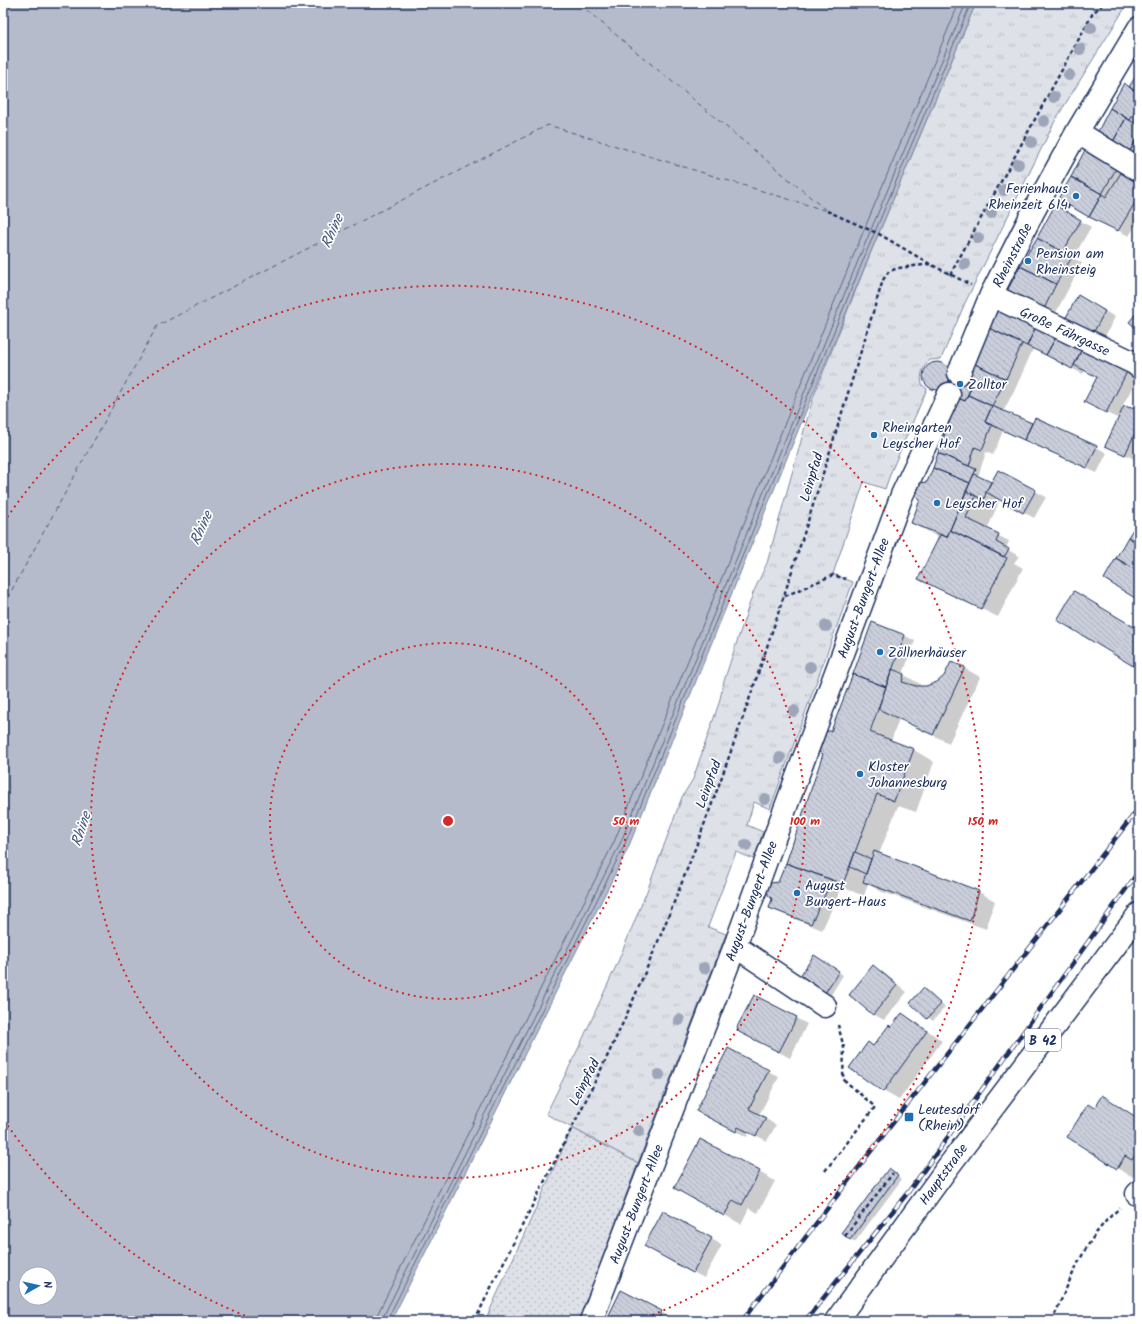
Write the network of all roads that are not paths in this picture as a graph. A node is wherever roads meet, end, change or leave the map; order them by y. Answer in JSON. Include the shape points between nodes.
{"nodes":[{"id":1,"x":1139,"y":28,"type":"edge"},
{"id":2,"x":1077,"y":132,"type":"junction"},
{"id":3,"x":1139,"y":170,"type":"edge"},
{"id":4,"x":991,"y":296,"type":"junction"},
{"id":5,"x":1137,"y":362,"type":"edge"},
{"id":6,"x":961,"y":367,"type":"dead end"},
{"id":7,"x":949,"y":394,"type":"dead end"},
{"id":8,"x":1139,"y":914,"type":"edge"},
{"id":9,"x":735,"y":946,"type":"junction"},
{"id":10,"x":826,"y":1006,"type":"road end"},
{"id":11,"x":591,"y":1321,"type":"edge"},
{"id":12,"x":836,"y":1321,"type":"edge"}],
"edges":[{"from":1,"to":2,"type":"street","name":"Rheinstraße"},
{"from":2,"to":3,"type":"street"},
{"from":2,"to":4,"type":"street","name":"Rheinstraße"},
{"from":4,"to":5,"type":"street","name":"Große Fährgasse"},
{"from":4,"to":6,"type":"street","name":"Rheinstraße"},
{"from":7,"to":9,"type":"street","name":"August-Bungert-Allee","via":[[902,495]]},
{"from":8,"to":12,"type":"street","name":"Hauptstraße","number":"B 42","via":[[948,1167]]},
{"from":9,"to":10,"type":"street"},
{"from":9,"to":11,"type":"street","name":"August-Bungert-Allee"}]}
